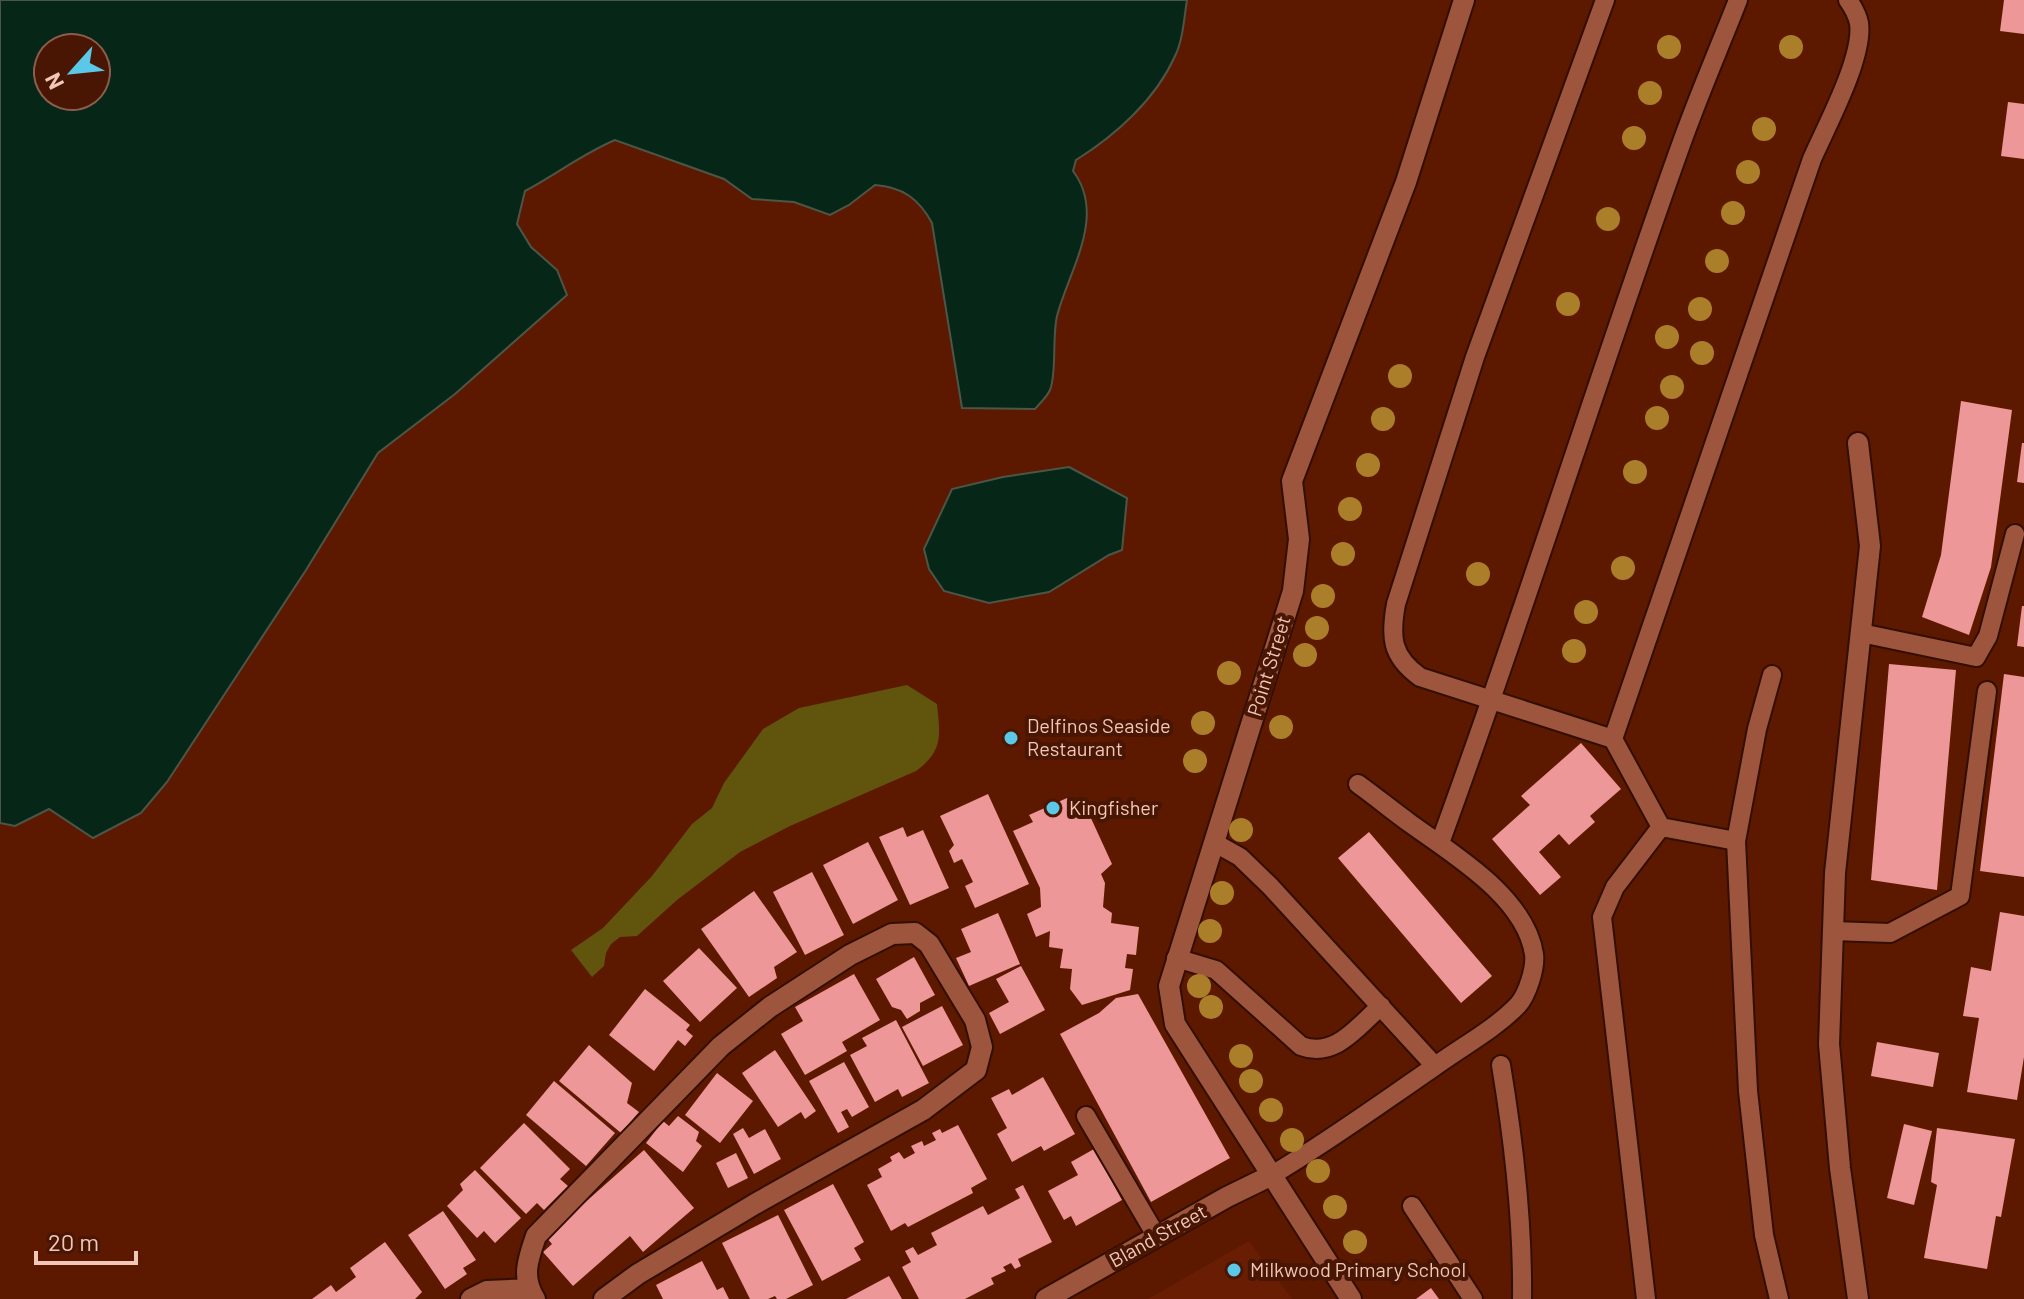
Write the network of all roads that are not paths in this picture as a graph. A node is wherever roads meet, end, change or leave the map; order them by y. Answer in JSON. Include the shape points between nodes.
{"nodes":[{"id":1,"x":1464,"y":0,"type":"edge"},
{"id":2,"x":1605,"y":0,"type":"edge"},
{"id":3,"x":1738,"y":0,"type":"edge"},
{"id":4,"x":1848,"y":0,"type":"edge"},
{"id":5,"x":1858,"y":443,"type":"dead end"},
{"id":6,"x":2015,"y":534,"type":"dead end"},
{"id":7,"x":1861,"y":633,"type":"junction"},
{"id":8,"x":1772,"y":675,"type":"dead end"},
{"id":9,"x":1987,"y":691,"type":"dead end"},
{"id":10,"x":1493,"y":699,"type":"junction"},
{"id":11,"x":1613,"y":739,"type":"junction"},
{"id":12,"x":1358,"y":784,"type":"dead end"},
{"id":13,"x":1661,"y":827,"type":"junction"},
{"id":14,"x":1736,"y":841,"type":"junction"},
{"id":15,"x":1215,"y":843,"type":"junction"},
{"id":16,"x":1440,"y":843,"type":"junction"},
{"id":17,"x":1833,"y":931,"type":"junction"},
{"id":18,"x":1176,"y":958,"type":"junction"},
{"id":19,"x":1381,"y":1006,"type":"junction"},
{"id":20,"x":1501,"y":1065,"type":"dead end"},
{"id":21,"x":1435,"y":1066,"type":"junction"},
{"id":22,"x":1086,"y":1116,"type":"dead end"},
{"id":23,"x":1272,"y":1175,"type":"junction"},
{"id":24,"x":1412,"y":1206,"type":"dead end"},
{"id":25,"x":1157,"y":1237,"type":"junction"},
{"id":26,"x":532,"y":1294,"type":"edge"},
{"id":27,"x":471,"y":1299,"type":"edge"},
{"id":28,"x":604,"y":1299,"type":"edge"},
{"id":29,"x":1046,"y":1299,"type":"edge"},
{"id":30,"x":1351,"y":1299,"type":"edge"},
{"id":31,"x":1473,"y":1299,"type":"edge"},
{"id":32,"x":1522,"y":1299,"type":"edge"},
{"id":33,"x":1646,"y":1299,"type":"edge"},
{"id":34,"x":1779,"y":1299,"type":"edge"},
{"id":35,"x":1858,"y":1299,"type":"edge"}],
"edges":[{"from":1,"to":15,"type":"street","name":"Point Street","via":[[1406,182],[1292,481],[1299,539],[1293,591]]},
{"from":2,"to":10,"type":"lane","via":[[1475,357],[1392,628],[1407,668],[1420,677]]},
{"from":3,"to":10,"type":"lane","via":[[1679,150]]},
{"from":4,"to":11,"type":"lane","via":[[1859,21],[1859,38],[1847,78],[1812,159]]},
{"from":5,"to":7,"type":"street","via":[[1870,546]]},
{"from":6,"to":7,"type":"lane","via":[[1988,636],[1976,657]]},
{"from":7,"to":17,"type":"street"},
{"from":8,"to":14,"type":"lane"},
{"from":9,"to":17,"type":"lane","via":[[1960,896],[1890,933]]},
{"from":10,"to":11,"type":"lane"},
{"from":10,"to":16,"type":"lane"},
{"from":11,"to":13,"type":"lane"},
{"from":12,"to":16,"type":"lane"},
{"from":13,"to":14,"type":"lane"},
{"from":13,"to":33,"type":"lane","via":[[1615,887],[1602,917]]},
{"from":14,"to":34,"type":"lane","via":[[1748,1091],[1764,1235]]},
{"from":15,"to":18,"type":"street","name":"Point Street"},
{"from":15,"to":19,"type":"lane","via":[[1240,857],[1270,886]]},
{"from":16,"to":21,"type":"lane","via":[[1488,881],[1517,914],[1535,957],[1520,1004]]},
{"from":17,"to":35,"type":"street","via":[[1829,1044]]},
{"from":18,"to":19,"type":"lane","via":[[1216,970],[1311,1050],[1334,1047]]},
{"from":18,"to":23,"type":"street","name":"Point Street","via":[[1169,986],[1175,1024]]},
{"from":19,"to":21,"type":"lane"},
{"from":20,"to":32,"type":"lane","via":[[1515,1146]]},
{"from":21,"to":23,"type":"lane"},
{"from":22,"to":25,"type":"lane"},
{"from":23,"to":25,"type":"street","name":"Bland Street"},
{"from":23,"to":30,"type":"street","name":"Point Street"},
{"from":24,"to":31,"type":"lane"},
{"from":25,"to":29,"type":"street","name":"Bland Street"},
{"from":26,"to":27,"type":"street","via":[[487,1291]]},
{"from":26,"to":28,"type":"street","via":[[526,1266],[536,1236],[721,1046],[850,955],[892,934],[915,933],[929,944],[975,1020],[982,1047],[976,1070],[923,1110],[755,1204]]}]}
